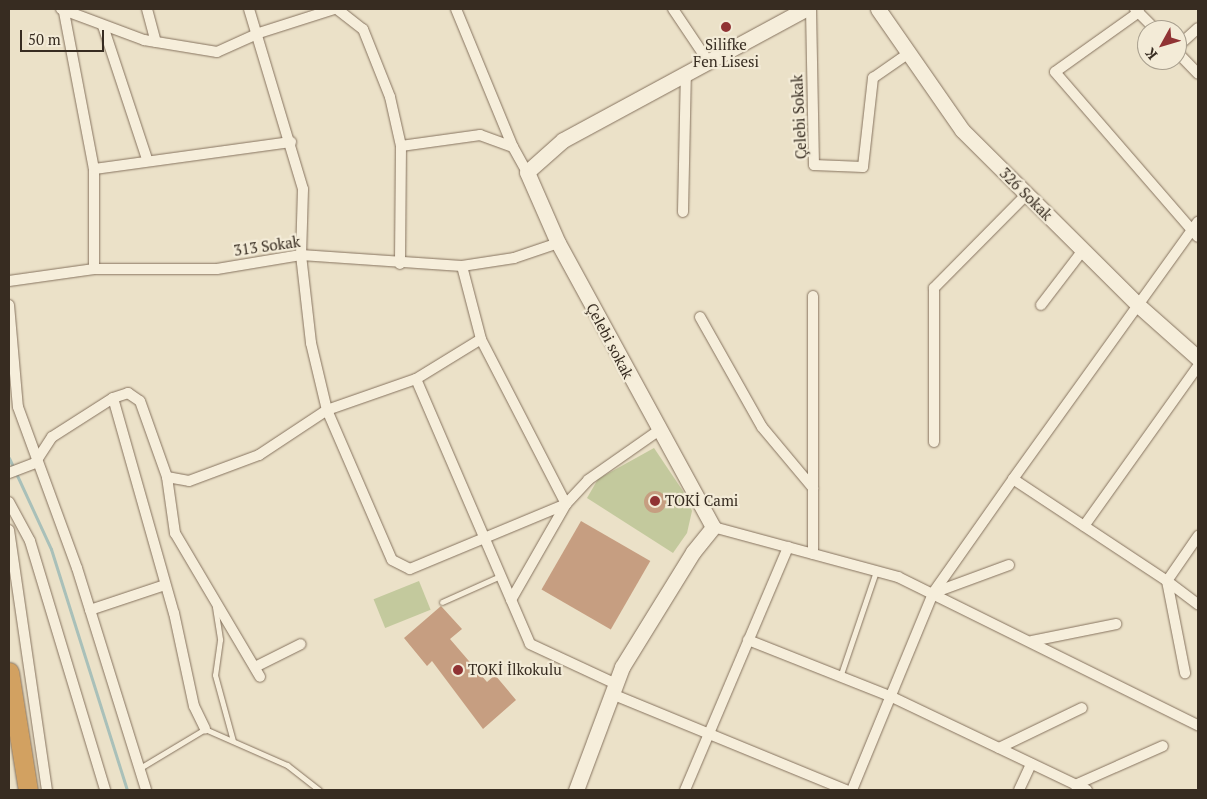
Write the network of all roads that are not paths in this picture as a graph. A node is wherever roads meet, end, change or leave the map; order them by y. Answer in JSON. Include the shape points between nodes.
{"nodes":[{"id":1,"x":147,"y":9,"type":"edge"},
{"id":2,"x":249,"y":9,"type":"edge"},
{"id":3,"x":335,"y":9,"type":"edge"},
{"id":4,"x":456,"y":9,"type":"edge"},
{"id":5,"x":672,"y":9,"type":"edge"},
{"id":6,"x":805,"y":9,"type":"edge"},
{"id":7,"x":811,"y":9,"type":"edge"},
{"id":8,"x":878,"y":9,"type":"edge"},
{"id":9,"x":62,"y":10,"type":"edge"},
{"id":10,"x":1137,"y":10,"type":"edge"},
{"id":11,"x":1146,"y":20,"type":"edge"},
{"id":12,"x":103,"y":26,"type":"junction"},
{"id":13,"x":1198,"y":28,"type":"edge"},
{"id":14,"x":259,"y":33,"type":"junction"},
{"id":15,"x":1187,"y":38,"type":"edge"},
{"id":16,"x":156,"y":42,"type":"junction"},
{"id":17,"x":909,"y":53,"type":"junction"},
{"id":18,"x":708,"y":61,"type":"junction"},
{"id":19,"x":1187,"y":62,"type":"edge"},
{"id":20,"x":686,"y":73,"type":"junction"},
{"id":21,"x":1198,"y":74,"type":"edge"},
{"id":22,"x":291,"y":142,"type":"junction"},
{"id":23,"x":402,"y":146,"type":"junction"},
{"id":24,"x":513,"y":147,"type":"junction"},
{"id":25,"x":147,"y":160,"type":"junction"},
{"id":26,"x":94,"y":169,"type":"junction"},
{"id":27,"x":527,"y":172,"type":"junction"},
{"id":28,"x":1027,"y":194,"type":"junction"},
{"id":29,"x":683,"y":212,"type":"dead end"},
{"id":30,"x":1198,"y":222,"type":"edge"},
{"id":31,"x":1195,"y":234,"type":"edge"},
{"id":32,"x":558,"y":243,"type":"junction"},
{"id":33,"x":1083,"y":250,"type":"junction"},
{"id":34,"x":301,"y":254,"type":"junction"},
{"id":35,"x":400,"y":264,"type":"junction"},
{"id":36,"x":462,"y":266,"type":"junction"},
{"id":37,"x":94,"y":269,"type":"junction"},
{"id":38,"x":9,"y":281,"type":"edge"},
{"id":39,"x":813,"y":296,"type":"dead end"},
{"id":40,"x":9,"y":305,"type":"edge"},
{"id":41,"x":1041,"y":305,"type":"dead end"},
{"id":42,"x":1138,"y":305,"type":"junction"},
{"id":43,"x":700,"y":317,"type":"dead end"},
{"id":44,"x":481,"y":339,"type":"junction"},
{"id":45,"x":1198,"y":358,"type":"edge"},
{"id":46,"x":1198,"y":366,"type":"edge"},
{"id":47,"x":416,"y":379,"type":"junction"},
{"id":48,"x":113,"y":398,"type":"junction"},
{"id":49,"x":327,"y":410,"type":"junction"},
{"id":50,"x":658,"y":431,"type":"junction"},
{"id":51,"x":934,"y":442,"type":"dead end"},
{"id":52,"x":35,"y":463,"type":"junction"},
{"id":53,"x":9,"y":472,"type":"edge"},
{"id":54,"x":167,"y":477,"type":"junction"},
{"id":55,"x":1013,"y":479,"type":"junction"},
{"id":56,"x":813,"y":488,"type":"junction"},
{"id":57,"x":9,"y":502,"type":"edge"},
{"id":58,"x":566,"y":504,"type":"junction"},
{"id":59,"x":1084,"y":526,"type":"junction"},
{"id":60,"x":713,"y":527,"type":"junction"},
{"id":61,"x":9,"y":530,"type":"edge"},
{"id":62,"x":1198,"y":536,"type":"edge"},
{"id":63,"x":485,"y":540,"type":"junction"},
{"id":64,"x":788,"y":548,"type":"junction"},
{"id":65,"x":813,"y":554,"type":"junction"},
{"id":66,"x":1009,"y":565,"type":"dead end"},
{"id":67,"x":876,"y":571,"type":"junction"},
{"id":68,"x":500,"y":575,"type":"junction"},
{"id":69,"x":1167,"y":581,"type":"junction"},
{"id":70,"x":165,"y":585,"type":"junction"},
{"id":71,"x":933,"y":593,"type":"junction"},
{"id":72,"x":214,"y":597,"type":"junction"},
{"id":73,"x":511,"y":600,"type":"junction"},
{"id":74,"x":442,"y":602,"type":"dead end"},
{"id":75,"x":1198,"y":604,"type":"edge"},
{"id":76,"x":90,"y":610,"type":"junction"},
{"id":77,"x":1116,"y":624,"type":"dead end"},
{"id":78,"x":748,"y":640,"type":"junction"},
{"id":79,"x":1032,"y":640,"type":"junction"},
{"id":80,"x":301,"y":644,"type":"dead end"},
{"id":81,"x":254,"y":667,"type":"junction"},
{"id":82,"x":9,"y":672,"type":"edge"},
{"id":83,"x":1185,"y":673,"type":"dead end"},
{"id":84,"x":840,"y":676,"type":"junction"},
{"id":85,"x":260,"y":677,"type":"dead end"},
{"id":86,"x":614,"y":689,"type":"junction"},
{"id":87,"x":892,"y":697,"type":"junction"},
{"id":88,"x":1082,"y":708,"type":"dead end"},
{"id":89,"x":1198,"y":725,"type":"edge"},
{"id":90,"x":206,"y":728,"type":"junction"},
{"id":91,"x":708,"y":734,"type":"junction"},
{"id":92,"x":233,"y":741,"type":"junction"},
{"id":93,"x":1163,"y":746,"type":"dead end"},
{"id":94,"x":999,"y":748,"type":"junction"},
{"id":95,"x":1031,"y":764,"type":"junction"},
{"id":96,"x":140,"y":768,"type":"junction"},
{"id":97,"x":1075,"y":785,"type":"junction"},
{"id":98,"x":28,"y":790,"type":"edge"},
{"id":99,"x":47,"y":790,"type":"edge"},
{"id":100,"x":105,"y":790,"type":"edge"},
{"id":101,"x":146,"y":790,"type":"edge"},
{"id":102,"x":319,"y":790,"type":"edge"},
{"id":103,"x":576,"y":790,"type":"edge"},
{"id":104,"x":684,"y":790,"type":"edge"},
{"id":105,"x":846,"y":790,"type":"edge"},
{"id":106,"x":852,"y":790,"type":"edge"},
{"id":107,"x":1019,"y":790,"type":"edge"},
{"id":108,"x":1087,"y":790,"type":"edge"}],
"edges":[{"from":1,"to":16,"type":"street"},
{"from":2,"to":14,"type":"street"},
{"from":3,"to":14,"type":"street"},
{"from":3,"to":23,"type":"street","via":[[363,29],[390,97]]},
{"from":4,"to":24,"type":"street"},
{"from":5,"to":18,"type":"street"},
{"from":6,"to":18,"type":"street"},
{"from":7,"to":17,"type":"street","name":"Çelebi Sokak","via":[[814,165],[863,167],[873,78]]},
{"from":8,"to":17,"type":"street","name":"326 Sokak"},
{"from":9,"to":12,"type":"street"},
{"from":9,"to":26,"type":"street"},
{"from":10,"to":11,"type":"street"},
{"from":10,"to":31,"type":"street","via":[[1055,72]]},
{"from":12,"to":16,"type":"street"},
{"from":12,"to":25,"type":"street"},
{"from":13,"to":15,"type":"street"},
{"from":14,"to":16,"type":"street","via":[[217,52]]},
{"from":14,"to":22,"type":"street"},
{"from":17,"to":28,"type":"street","name":"326 Sokak","via":[[962,130]]},
{"from":18,"to":20,"type":"street"},
{"from":19,"to":21,"type":"street"},
{"from":20,"to":27,"type":"street","via":[[563,140]]},
{"from":20,"to":29,"type":"street"},
{"from":22,"to":25,"type":"street"},
{"from":22,"to":34,"type":"street","via":[[303,189]]},
{"from":23,"to":24,"type":"street","via":[[480,135]]},
{"from":23,"to":35,"type":"street"},
{"from":24,"to":27,"type":"street"},
{"from":25,"to":26,"type":"street"},
{"from":26,"to":37,"type":"street"},
{"from":27,"to":32,"type":"street","name":"Çelebi sokak"},
{"from":28,"to":33,"type":"street","name":"326 Sokak"},
{"from":28,"to":51,"type":"street","via":[[934,288]]},
{"from":30,"to":31,"type":"street"},
{"from":31,"to":42,"type":"street"},
{"from":32,"to":36,"type":"street","name":"313 Sokak","via":[[514,258]]},
{"from":32,"to":50,"type":"street","name":"Çelebi sokak"},
{"from":33,"to":41,"type":"street"},
{"from":33,"to":42,"type":"street","name":"326 Sokak"},
{"from":34,"to":35,"type":"street","name":"313 Sokak"},
{"from":34,"to":37,"type":"street","name":"313 Sokak","via":[[217,269]]},
{"from":34,"to":49,"type":"street","via":[[312,344]]},
{"from":35,"to":36,"type":"street","name":"313 Sokak"},
{"from":36,"to":44,"type":"street"},
{"from":37,"to":38,"type":"street","name":"313 Sokak"},
{"from":39,"to":56,"type":"street"},
{"from":40,"to":52,"type":"street","via":[[18,407]]},
{"from":42,"to":45,"type":"street","name":"326 Sokak"},
{"from":42,"to":55,"type":"street"},
{"from":43,"to":56,"type":"street","via":[[762,427]]},
{"from":44,"to":47,"type":"street"},
{"from":44,"to":58,"type":"street"},
{"from":46,"to":59,"type":"street"},
{"from":47,"to":49,"type":"street"},
{"from":47,"to":63,"type":"street"},
{"from":48,"to":52,"type":"street","via":[[52,437]]},
{"from":48,"to":54,"type":"street","via":[[128,393],[140,401]]},
{"from":48,"to":70,"type":"street"},
{"from":49,"to":54,"type":"street","via":[[259,455],[189,480]]},
{"from":49,"to":63,"type":"street","via":[[392,560],[410,569]]},
{"from":50,"to":58,"type":"street","via":[[588,480]]},
{"from":50,"to":60,"type":"street","name":"Çelebi sokak"},
{"from":52,"to":53,"type":"street"},
{"from":52,"to":76,"type":"street"},
{"from":54,"to":72,"type":"street","via":[[175,533]]},
{"from":55,"to":59,"type":"street"},
{"from":55,"to":71,"type":"street"},
{"from":56,"to":65,"type":"street"},
{"from":57,"to":100,"type":"street","via":[[30,541]]},
{"from":58,"to":63,"type":"street"},
{"from":58,"to":73,"type":"street"},
{"from":59,"to":69,"type":"street"},
{"from":60,"to":64,"type":"street"},
{"from":60,"to":86,"type":"street","via":[[693,552]]},
{"from":61,"to":99,"type":"street"},
{"from":62,"to":69,"type":"street"},
{"from":63,"to":68,"type":"street"},
{"from":64,"to":65,"type":"street"},
{"from":64,"to":78,"type":"street"},
{"from":65,"to":67,"type":"street"},
{"from":66,"to":71,"type":"street"},
{"from":67,"to":71,"type":"street"},
{"from":67,"to":84,"type":"lane"},
{"from":68,"to":73,"type":"street"},
{"from":68,"to":74,"type":"lane"},
{"from":69,"to":75,"type":"street"},
{"from":69,"to":83,"type":"street"},
{"from":70,"to":76,"type":"street"},
{"from":70,"to":90,"type":"street","via":[[194,706]]},
{"from":71,"to":79,"type":"street"},
{"from":71,"to":87,"type":"street"},
{"from":72,"to":81,"type":"street"},
{"from":72,"to":92,"type":"lane","via":[[220,640],[215,675]]},
{"from":73,"to":86,"type":"street","via":[[530,644]]},
{"from":76,"to":96,"type":"street"},
{"from":77,"to":79,"type":"street"},
{"from":78,"to":84,"type":"street"},
{"from":78,"to":91,"type":"street"},
{"from":79,"to":89,"type":"street"},
{"from":80,"to":81,"type":"street"},
{"from":81,"to":85,"type":"street"},
{"from":82,"to":98,"type":"highway"},
{"from":84,"to":87,"type":"street"},
{"from":86,"to":91,"type":"street"},
{"from":86,"to":103,"type":"street"},
{"from":87,"to":94,"type":"street"},
{"from":87,"to":106,"type":"street"},
{"from":88,"to":94,"type":"street"},
{"from":90,"to":92,"type":"lane"},
{"from":90,"to":96,"type":"lane"},
{"from":91,"to":104,"type":"street"},
{"from":91,"to":105,"type":"street"},
{"from":92,"to":102,"type":"lane","via":[[287,765]]},
{"from":93,"to":97,"type":"street"},
{"from":94,"to":95,"type":"street"},
{"from":95,"to":97,"type":"street"},
{"from":95,"to":107,"type":"street"},
{"from":96,"to":101,"type":"street"},
{"from":97,"to":108,"type":"street"}]}
